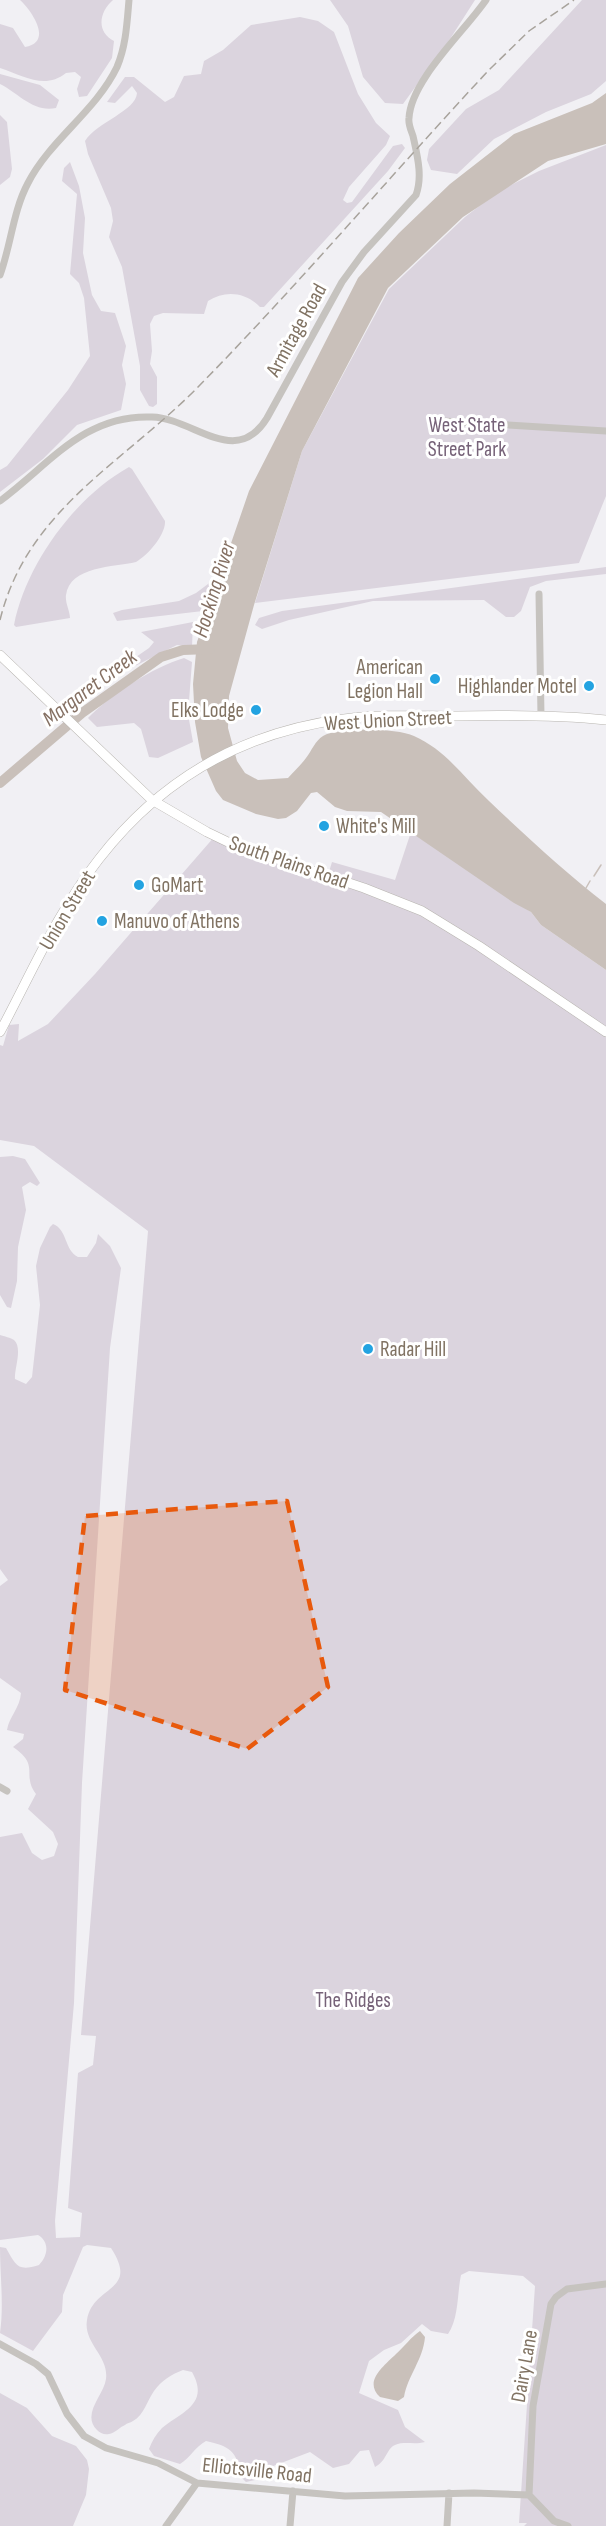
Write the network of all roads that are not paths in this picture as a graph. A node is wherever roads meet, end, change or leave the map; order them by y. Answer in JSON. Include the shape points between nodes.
{"nodes":[{"id":1,"x":129,"y":0,"type":"edge"},
{"id":2,"x":486,"y":0,"type":"edge"},
{"id":3,"x":10,"y":241,"type":"junction"},
{"id":4,"x":0,"y":256,"type":"edge"},
{"id":5,"x":0,"y":275,"type":"edge"},
{"id":6,"x":443,"y":421,"type":"dead end"},
{"id":7,"x":606,"y":431,"type":"edge"},
{"id":8,"x":0,"y":501,"type":"edge"},
{"id":9,"x":539,"y":594,"type":"dead end"},
{"id":10,"x":0,"y":655,"type":"edge"},
{"id":11,"x":542,"y":716,"type":"junction"},
{"id":12,"x":606,"y":720,"type":"edge"},
{"id":13,"x":152,"y":800,"type":"junction"},
{"id":14,"x":0,"y":1032,"type":"edge"},
{"id":15,"x":606,"y":1032,"type":"edge"},
{"id":16,"x":606,"y":2284,"type":"edge"},
{"id":17,"x":0,"y":2344,"type":"edge"},
{"id":18,"x":196,"y":2483,"type":"junction"},
{"id":19,"x":293,"y":2491,"type":"junction"},
{"id":20,"x":449,"y":2493,"type":"junction"},
{"id":21,"x":529,"y":2495,"type":"junction"},
{"id":22,"x":166,"y":2526,"type":"edge"},
{"id":23,"x":290,"y":2526,"type":"edge"},
{"id":24,"x":447,"y":2526,"type":"edge"},
{"id":25,"x":568,"y":2526,"type":"edge"}],
"edges":[{"from":1,"to":3,"type":"street","via":[[125,39],[117,66],[107,84],[32,176],[20,202]]},
{"from":2,"to":8,"type":"street","name":"Armitage Road","via":[[414,96],[409,117],[418,164],[416,195],[342,282],[259,430],[247,439],[234,441],[156,417],[110,423],[78,435]]},
{"from":3,"to":4,"type":"street"},
{"from":3,"to":5,"type":"street"},
{"from":6,"to":7,"type":"street"},
{"from":9,"to":11,"type":"street"},
{"from":10,"to":13,"type":"main road","name":"South Plains Road"},
{"from":11,"to":12,"type":"main road","name":"West Union Street"},
{"from":11,"to":13,"type":"main road","name":"West Union Street","via":[[358,718],[310,725],[215,759]]},
{"from":13,"to":14,"type":"main road","name":"Union Street","via":[[98,859],[77,891]]},
{"from":13,"to":15,"type":"main road","name":"South Plains Road","via":[[232,844],[422,911]]},
{"from":16,"to":21,"type":"street","name":"Dairy Lane","via":[[567,2289],[551,2304],[534,2396]]},
{"from":17,"to":18,"type":"street","name":"Elliotsville Road","via":[[48,2374],[71,2420],[90,2440],[159,2463]]},
{"from":18,"to":19,"type":"street","name":"Elliotsville Road"},
{"from":18,"to":22,"type":"street"},
{"from":19,"to":20,"type":"street","name":"Elliotsville Road","via":[[345,2496]]},
{"from":19,"to":23,"type":"street"},
{"from":20,"to":21,"type":"street","name":"Elliotsville Road"},
{"from":20,"to":24,"type":"street"},
{"from":21,"to":25,"type":"street","via":[[554,2521]]}]}
